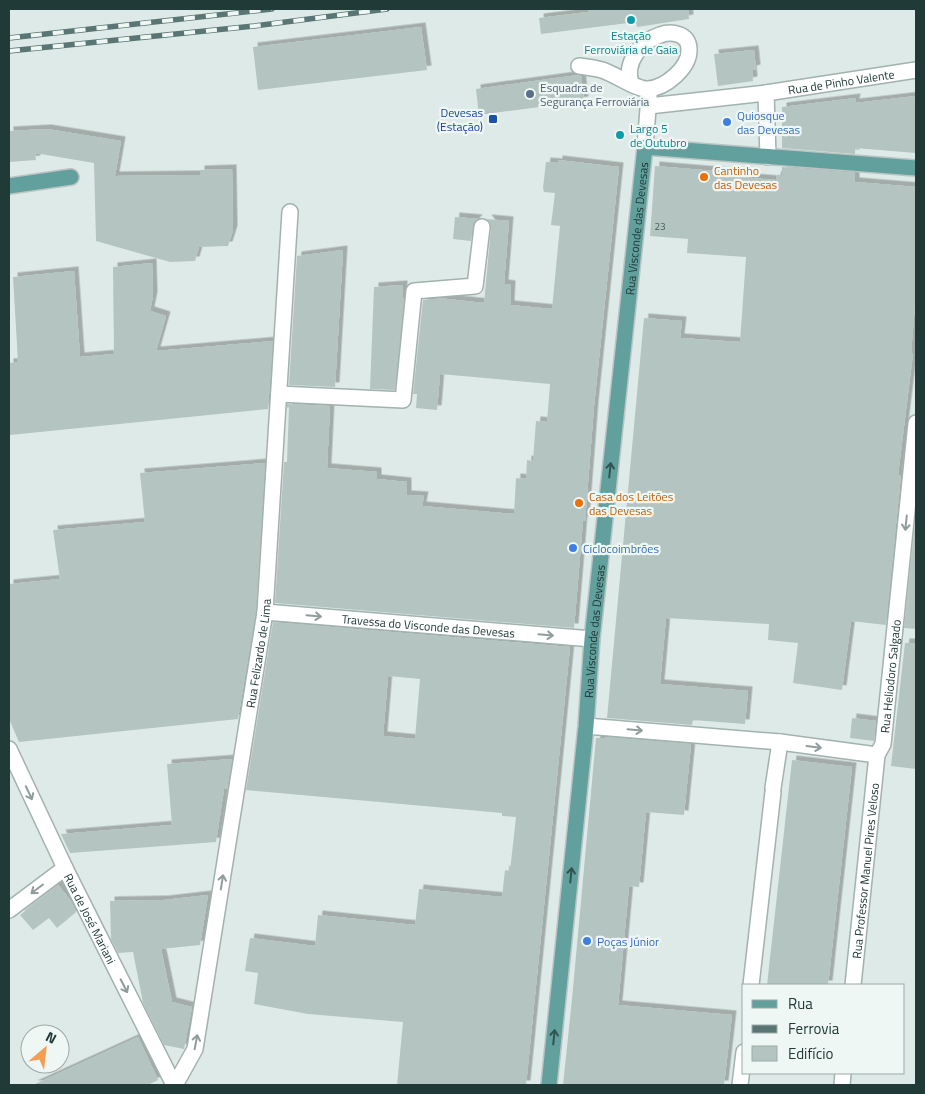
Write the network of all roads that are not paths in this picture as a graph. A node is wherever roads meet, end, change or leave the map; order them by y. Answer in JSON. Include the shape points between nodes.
{"nodes":[{"id":1,"x":579,"y":66,"type":"dead end"},
{"id":2,"x":916,"y":70,"type":"edge"},
{"id":3,"x":631,"y":83,"type":"junction"},
{"id":4,"x":649,"y":89,"type":"junction"},
{"id":5,"x":766,"y":92,"type":"junction"},
{"id":6,"x":650,"y":106,"type":"junction"},
{"id":7,"x":645,"y":146,"type":"junction"},
{"id":8,"x":768,"y":157,"type":"junction"},
{"id":9,"x":916,"y":168,"type":"edge"},
{"id":10,"x":72,"y":178,"type":"dead end"},
{"id":11,"x":9,"y":186,"type":"edge"},
{"id":12,"x":290,"y":212,"type":"dead end"},
{"id":13,"x":482,"y":227,"type":"dead end"},
{"id":14,"x":279,"y":394,"type":"junction"},
{"id":15,"x":916,"y":423,"type":"edge"},
{"id":16,"x":265,"y":612,"type":"junction"},
{"id":17,"x":592,"y":639,"type":"junction"},
{"id":18,"x":586,"y":726,"type":"junction"},
{"id":19,"x":780,"y":742,"type":"junction"},
{"id":20,"x":9,"y":749,"type":"edge"},
{"id":21,"x":877,"y":755,"type":"junction"},
{"id":22,"x":65,"y":868,"type":"junction"},
{"id":23,"x":9,"y":910,"type":"edge"},
{"id":24,"x":751,"y":984,"type":"edge"},
{"id":25,"x":853,"y":984,"type":"edge"},
{"id":26,"x":742,"y":1068,"type":"edge"},
{"id":27,"x":174,"y":1085,"type":"edge"},
{"id":28,"x":550,"y":1085,"type":"edge"},
{"id":29,"x":740,"y":1085,"type":"edge"}],
"edges":[{"from":1,"to":3,"type":"street","via":[[601,69]]},
{"from":2,"to":5,"type":"street","name":"Rua de Pinho Valente"},
{"from":3,"to":4,"type":"street"},
{"from":3,"to":4,"type":"street","via":[[629,77],[634,56],[646,42],[668,33],[679,34],[689,49],[686,59],[672,80]]},
{"from":4,"to":6,"type":"street"},
{"from":5,"to":6,"type":"street"},
{"from":5,"to":8,"type":"street"},
{"from":6,"to":7,"type":"street"},
{"from":7,"to":8,"type":"main road"},
{"from":17,"to":7,"type":"main road","name":"Rua Visconde das Devesas","one_way":true},
{"from":8,"to":9,"type":"main road"},
{"from":10,"to":11,"type":"main road"},
{"from":12,"to":14,"type":"street","name":"Rua Felizardo de Lima"},
{"from":13,"to":14,"type":"street","via":[[474,286],[414,291],[403,400]]},
{"from":14,"to":16,"type":"street","name":"Rua Felizardo de Lima"},
{"from":15,"to":21,"type":"street","name":"Rua Heliodoro Salgado","one_way":true,"via":[[883,744]]},
{"from":16,"to":17,"type":"street","name":"Travessa do Visconde das Devesas","one_way":true},
{"from":27,"to":16,"type":"street","name":"Rua Felizardo de Lima","one_way":true,"via":[[196,1049]]},
{"from":17,"to":18,"type":"main road","name":"Rua Visconde das Devesas"},
{"from":18,"to":19,"type":"street","one_way":true},
{"from":28,"to":18,"type":"main road","name":"Rua Visconde das Devesas","one_way":true},
{"from":19,"to":21,"type":"street","one_way":true},
{"from":19,"to":24,"type":"street"},
{"from":20,"to":22,"type":"street","name":"Rua de José Mariani","one_way":true},
{"from":21,"to":25,"type":"street","name":"Rua Professor Manuel Pires Veloso"},
{"from":22,"to":23,"type":"street","one_way":true},
{"from":22,"to":27,"type":"street","name":"Rua de José Mariani","one_way":true},
{"from":26,"to":29,"type":"street"}]}
